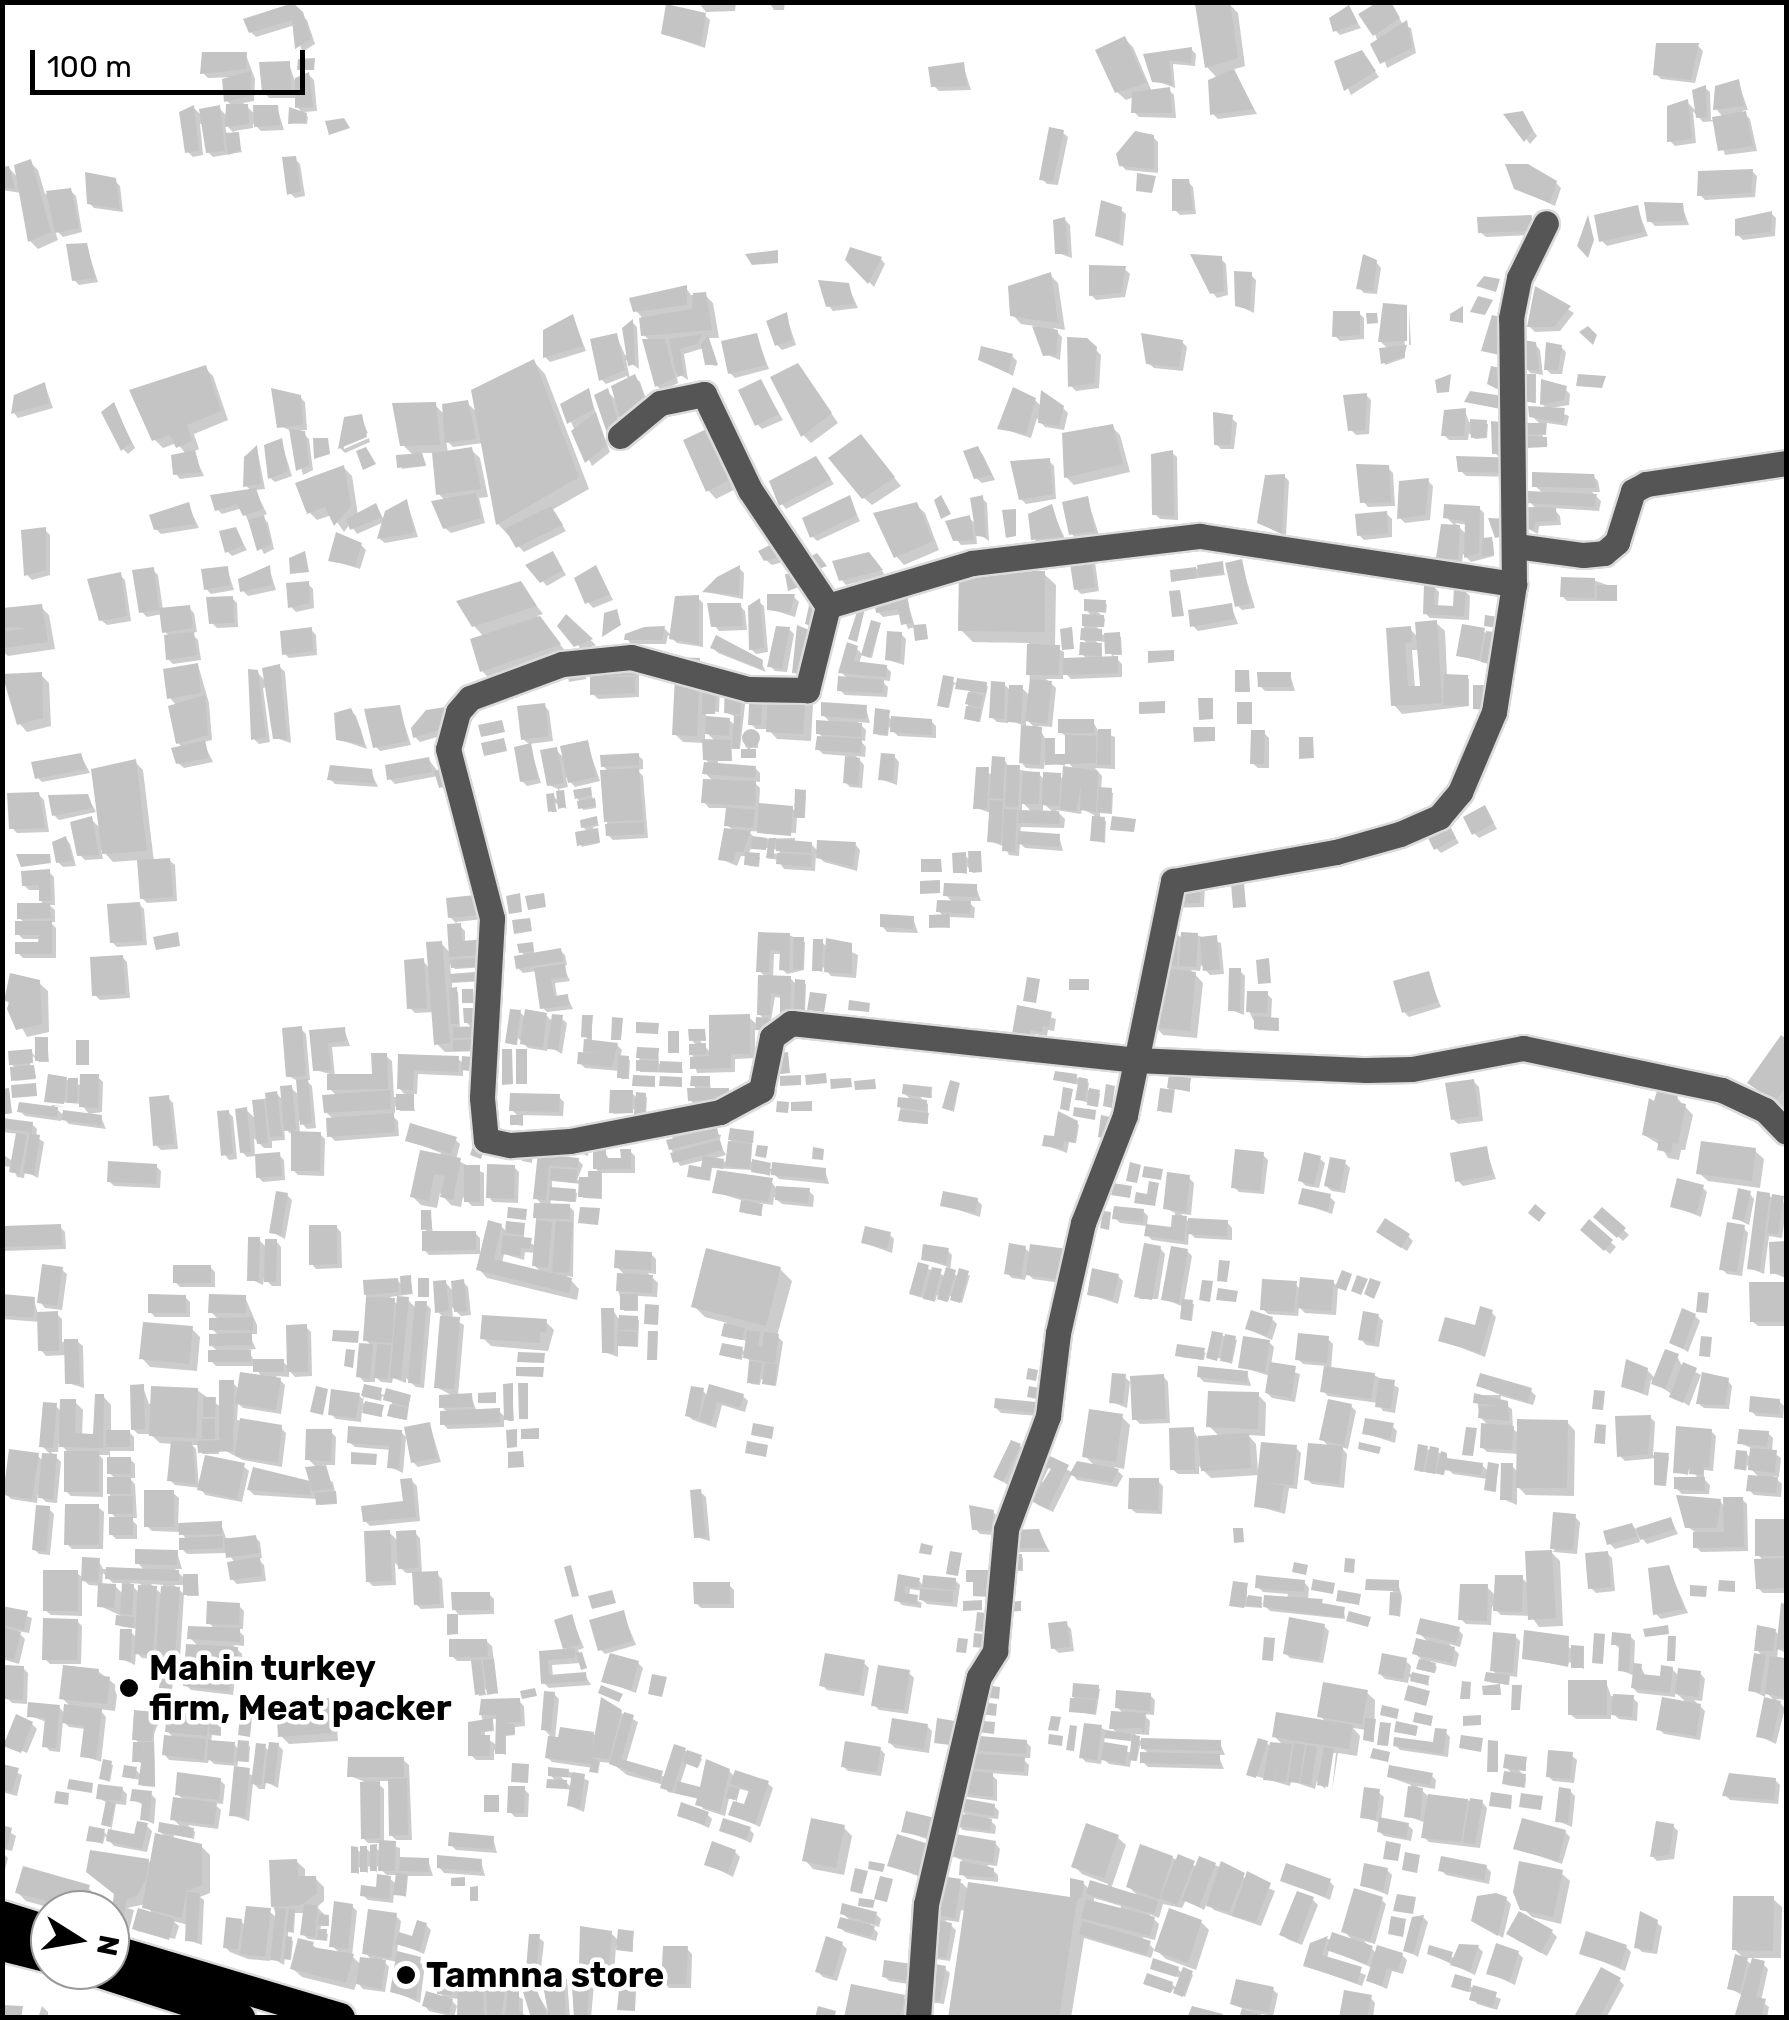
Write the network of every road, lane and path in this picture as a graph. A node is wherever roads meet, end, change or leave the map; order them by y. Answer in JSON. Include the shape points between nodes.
{"nodes":[{"id":1,"x":1546,"y":223,"type":"dead end"},
{"id":2,"x":620,"y":436,"type":"dead end"},
{"id":3,"x":1786,"y":463,"type":"edge"},
{"id":4,"x":1516,"y":546,"type":"junction"},
{"id":5,"x":1514,"y":584,"type":"junction"},
{"id":6,"x":828,"y":606,"type":"junction"},
{"id":7,"x":1135,"y":1060,"type":"junction"},
{"id":8,"x":1786,"y":1132,"type":"edge"},
{"id":9,"x":2,"y":1916,"type":"edge"},
{"id":10,"x":2,"y":1928,"type":"edge"},
{"id":11,"x":30,"y":1930,"type":"edge"},
{"id":12,"x":30,"y":1935,"type":"edge"},
{"id":13,"x":30,"y":1942,"type":"edge"},
{"id":14,"x":2,"y":1946,"type":"edge"},
{"id":15,"x":130,"y":1955,"type":"edge"},
{"id":16,"x":130,"y":1983,"type":"edge"},
{"id":17,"x":240,"y":2018,"type":"edge"},
{"id":18,"x":340,"y":2018,"type":"edge"},
{"id":19,"x":918,"y":2018,"type":"edge"}],
"edges":[{"from":1,"to":4,"type":"street","via":[[1519,278],[1511,318]]},
{"from":2,"to":6,"type":"street","via":[[660,403],[704,394],[750,490]]},
{"from":3,"to":4,"type":"street","via":[[1646,484],[1633,491],[1617,542],[1604,552]]},
{"from":4,"to":5,"type":"street"},
{"from":5,"to":6,"type":"street","via":[[1200,536],[972,562]]},
{"from":5,"to":7,"type":"street","via":[[1494,712],[1460,792],[1439,817],[1400,834],[1174,880]]},
{"from":6,"to":7,"type":"street","via":[[807,690],[748,689],[631,657],[562,664],[470,698],[458,712],[448,749],[492,918],[482,1098],[486,1140],[570,1142],[720,1112],[761,1090],[772,1036],[791,1024]]},
{"from":7,"to":8,"type":"street","via":[[1412,1070],[1523,1048],[1722,1090],[1765,1110]]},
{"from":7,"to":19,"type":"street","via":[[1125,1114],[1083,1222],[1048,1416],[1006,1530],[995,1651],[979,1677],[926,1904]]},
{"from":9,"to":11,"type":"highway"},
{"from":10,"to":12,"type":"highway"},
{"from":13,"to":14,"type":"highway"},
{"from":15,"to":18,"type":"highway"},
{"from":16,"to":17,"type":"highway"}]}
